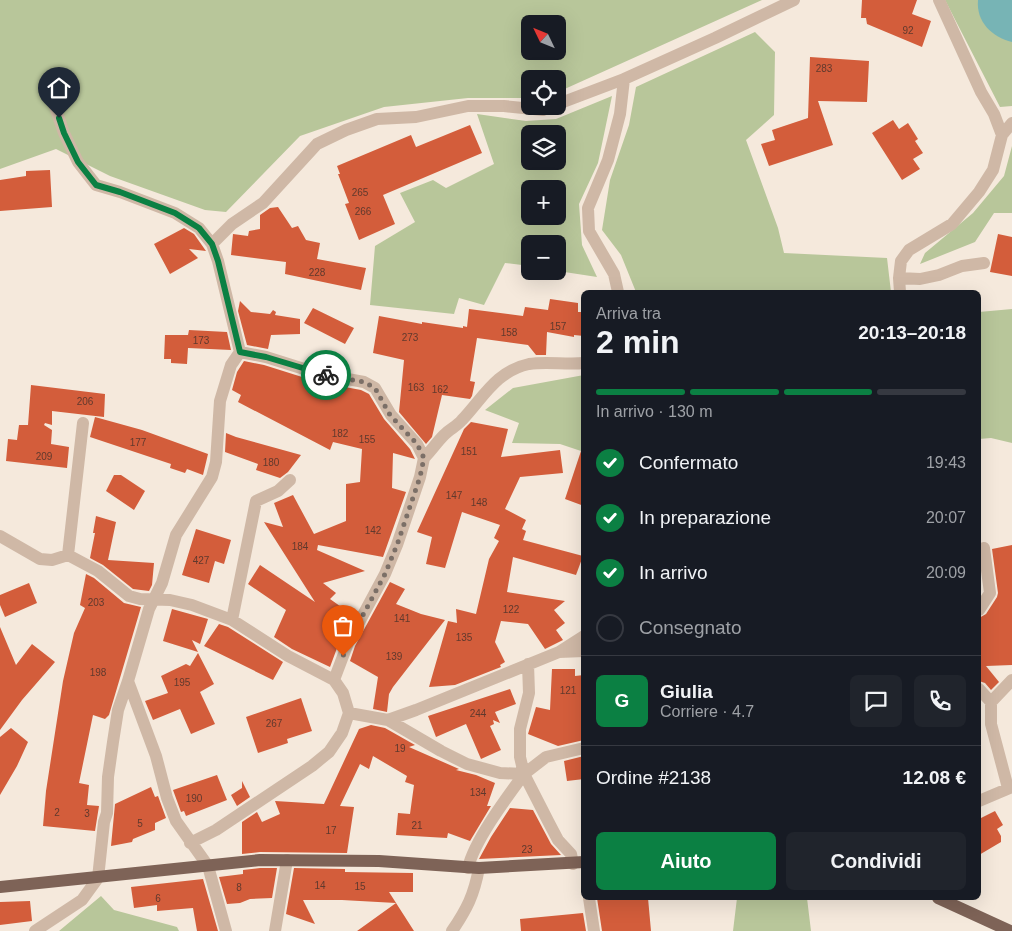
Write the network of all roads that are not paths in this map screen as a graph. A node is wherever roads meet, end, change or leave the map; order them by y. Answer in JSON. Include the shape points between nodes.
{"nodes":[{"id":1,"x":794,"y":0,"type":"edge"},
{"id":2,"x":939,"y":0,"type":"edge"},
{"id":3,"x":624,"y":78,"type":"junction"},
{"id":4,"x":566,"y":101,"type":"edge"},
{"id":5,"x":54,"y":104,"type":"dead end"},
{"id":6,"x":521,"y":108,"type":"edge"},
{"id":7,"x":1012,"y":123,"type":"edge"},
{"id":8,"x":1002,"y":135,"type":"junction"},
{"id":9,"x":212,"y":244,"type":"junction"},
{"id":10,"x":984,"y":264,"type":"dead end"},
{"id":11,"x":899,"y":278,"type":"junction"},
{"id":12,"x":618,"y":290,"type":"edge"},
{"id":13,"x":900,"y":290,"type":"edge"},
{"id":14,"x":240,"y":352,"type":"junction"},
{"id":15,"x":581,"y":363,"type":"edge"},
{"id":16,"x":83,"y":423,"type":"dead end"},
{"id":17,"x":424,"y":458,"type":"junction"},
{"id":18,"x":290,"y":480,"type":"dead end"},
{"id":19,"x":0,"y":536,"type":"edge"},
{"id":20,"x":984,"y":548,"type":"dead end"},
{"id":21,"x":68,"y":556,"type":"junction"},
{"id":22,"x":153,"y":599,"type":"junction"},
{"id":23,"x":981,"y":607,"type":"edge"},
{"id":24,"x":232,"y":620,"type":"junction"},
{"id":25,"x":581,"y":638,"type":"edge"},
{"id":26,"x":559,"y":652,"type":"junction"},
{"id":27,"x":581,"y":652,"type":"edge"},
{"id":28,"x":528,"y":664,"type":"junction"},
{"id":29,"x":334,"y":680,"type":"junction"},
{"id":30,"x":1012,"y":680,"type":"edge"},
{"id":31,"x":128,"y":681,"type":"junction"},
{"id":32,"x":981,"y":691,"type":"edge"},
{"id":33,"x":992,"y":702,"type":"junction"},
{"id":34,"x":349,"y":713,"type":"junction"},
{"id":35,"x":388,"y":720,"type":"junction"},
{"id":36,"x":581,"y":749,"type":"edge"},
{"id":37,"x":524,"y":774,"type":"junction"},
{"id":38,"x":1010,"y":787,"type":"edge"},
{"id":39,"x":981,"y":800,"type":"edge"},
{"id":40,"x":190,"y":843,"type":"junction"},
{"id":41,"x":287,"y":860,"type":"junction"},
{"id":42,"x":578,"y":863,"type":"edge"},
{"id":43,"x":208,"y":866,"type":"junction"},
{"id":44,"x":474,"y":868,"type":"junction"},
{"id":45,"x":98,"y":878,"type":"junction"},
{"id":46,"x":0,"y":886,"type":"edge"},
{"id":47,"x":589,"y":900,"type":"edge"},
{"id":48,"x":942,"y":900,"type":"edge"},
{"id":49,"x":35,"y":931,"type":"edge"},
{"id":50,"x":226,"y":931,"type":"edge"},
{"id":51,"x":275,"y":931,"type":"edge"},
{"id":52,"x":452,"y":931,"type":"edge"},
{"id":53,"x":594,"y":931,"type":"edge"},
{"id":54,"x":1010,"y":931,"type":"edge"}],
"edges":[{"from":1,"to":3,"type":"street"},
{"from":2,"to":8,"type":"street"},
{"from":3,"to":4,"type":"street"},
{"from":3,"to":12,"type":"street","via":[[620,114],[608,160],[588,208],[589,231],[614,274]]},
{"from":5,"to":9,"type":"street","via":[[78,162],[96,185],[175,213],[199,228]]},
{"from":6,"to":9,"type":"street","via":[[468,106],[416,118],[377,119],[346,130],[318,144],[263,203],[232,224]]},
{"from":7,"to":8,"type":"street"},
{"from":8,"to":11,"type":"street","via":[[993,170],[979,192],[952,224],[909,250],[901,261]]},
{"from":9,"to":14,"type":"street"},
{"from":10,"to":11,"type":"street","via":[[962,266],[920,279]]},
{"from":11,"to":13,"type":"street"},
{"from":14,"to":17,"type":"street","via":[[320,374],[364,382],[375,388],[390,415],[417,444]]},
{"from":14,"to":22,"type":"street","via":[[231,365],[220,400],[212,477],[176,535],[162,584]]},
{"from":15,"to":17,"type":"street","via":[[531,364],[505,375]]},
{"from":16,"to":21,"type":"street"},
{"from":17,"to":29,"type":"street","via":[[397,545],[348,643]]},
{"from":18,"to":24,"type":"street","via":[[278,491],[256,501]]},
{"from":19,"to":21,"type":"street","via":[[40,559]]},
{"from":20,"to":23,"type":"street","via":[[990,592]]},
{"from":21,"to":22,"type":"street","via":[[98,571],[129,596]]},
{"from":22,"to":24,"type":"street","via":[[185,603]]},
{"from":22,"to":31,"type":"street"},
{"from":24,"to":29,"type":"street","via":[[288,656]]},
{"from":25,"to":26,"type":"street"},
{"from":26,"to":27,"type":"street"},
{"from":26,"to":28,"type":"street"},
{"from":28,"to":35,"type":"street"},
{"from":28,"to":37,"type":"street","via":[[529,693],[520,729]]},
{"from":29,"to":34,"type":"street","via":[[343,693]]},
{"from":30,"to":33,"type":"street"},
{"from":31,"to":40,"type":"street","via":[[176,821]]},
{"from":31,"to":45,"type":"street","via":[[118,710],[113,742]]},
{"from":32,"to":33,"type":"street"},
{"from":33,"to":38,"type":"street","via":[[992,724]]},
{"from":34,"to":35,"type":"street"},
{"from":34,"to":40,"type":"street","via":[[342,733],[329,752],[312,766],[216,830]]},
{"from":35,"to":37,"type":"street","via":[[440,752],[467,764],[500,773]]},
{"from":36,"to":37,"type":"street","via":[[546,757]]},
{"from":37,"to":42,"type":"street","via":[[558,840]]},
{"from":37,"to":44,"type":"street","via":[[470,859]]},
{"from":38,"to":39,"type":"street"},
{"from":40,"to":43,"type":"street"},
{"from":41,"to":43,"type":"main road"},
{"from":41,"to":44,"type":"main road","via":[[379,861]]},
{"from":41,"to":51,"type":"street"},
{"from":42,"to":44,"type":"main road"},
{"from":43,"to":45,"type":"main road"},
{"from":43,"to":50,"type":"street"},
{"from":44,"to":52,"type":"street","via":[[475,889]]},
{"from":45,"to":46,"type":"main road"},
{"from":45,"to":49,"type":"street","via":[[82,900]]},
{"from":47,"to":53,"type":"street"},
{"from":48,"to":54,"type":"main road"}]}
